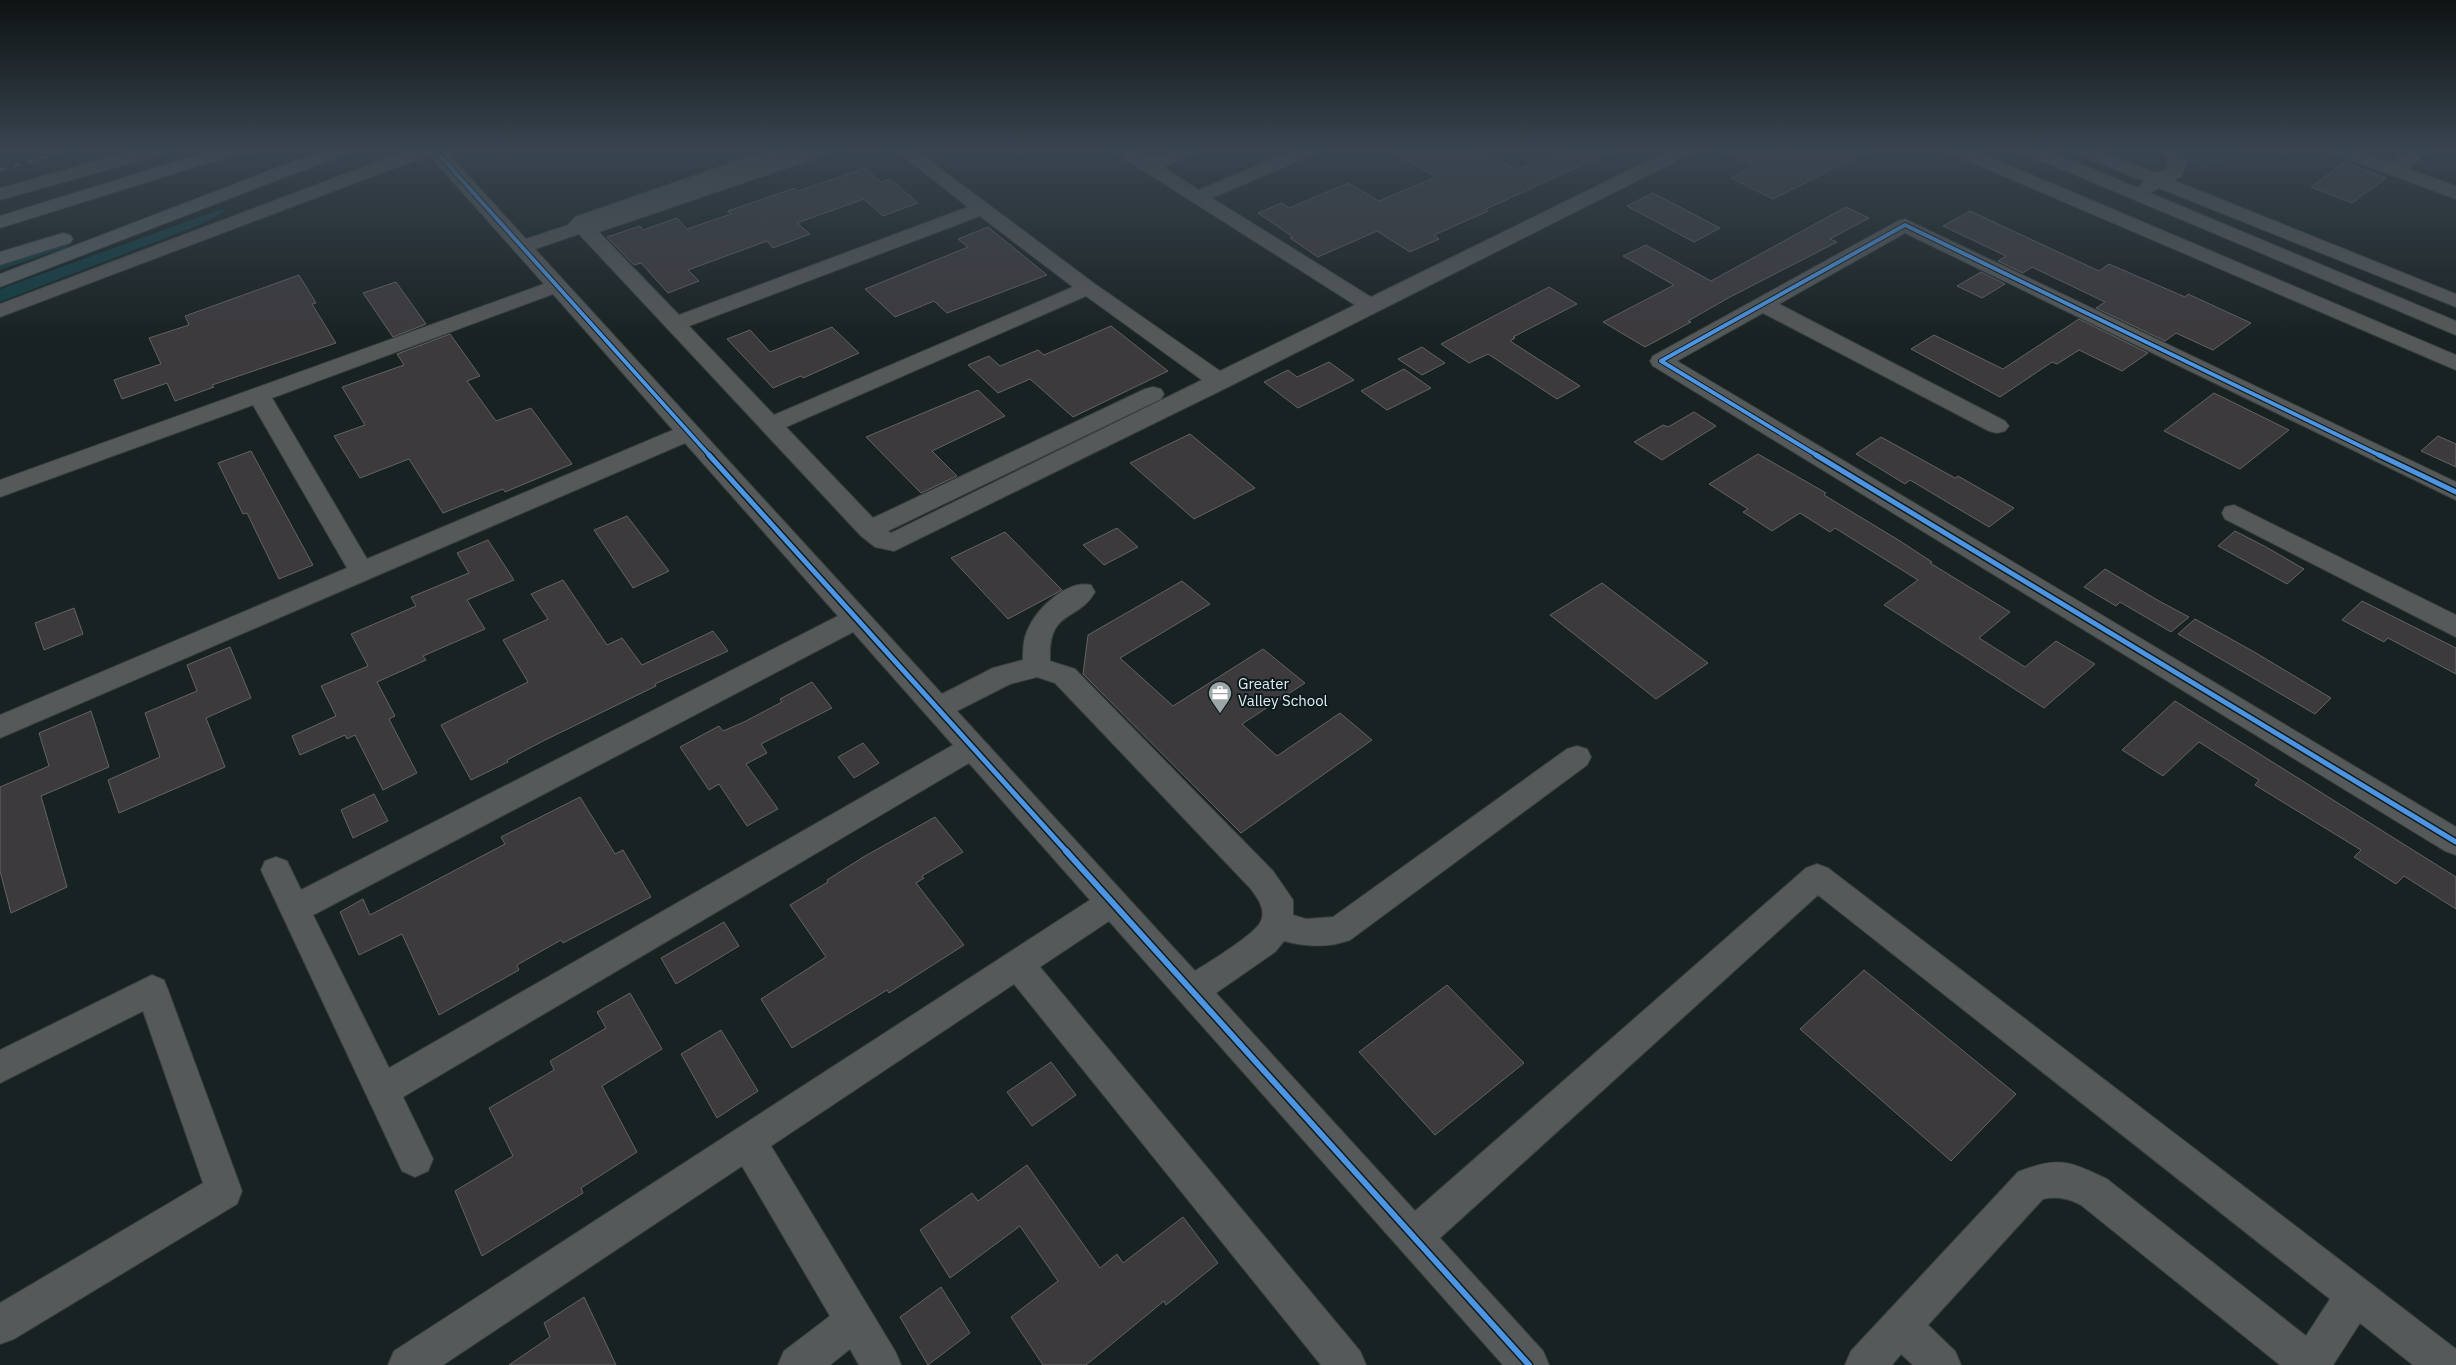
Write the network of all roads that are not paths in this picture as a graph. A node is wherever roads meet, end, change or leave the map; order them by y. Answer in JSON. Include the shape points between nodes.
{"nodes":[{"id":1,"x":30,"y":213,"type":"edge"},
{"id":2,"x":144,"y":213,"type":"edge"},
{"id":3,"x":176,"y":213,"type":"edge"},
{"id":4,"x":258,"y":213,"type":"edge"},
{"id":5,"x":491,"y":213,"type":"edge"},
{"id":6,"x":606,"y":213,"type":"edge"},
{"id":7,"x":632,"y":213,"type":"edge"},
{"id":8,"x":971,"y":213,"type":"edge"},
{"id":9,"x":989,"y":213,"type":"edge"},
{"id":10,"x":1224,"y":213,"type":"edge"},
{"id":11,"x":1540,"y":213,"type":"edge"},
{"id":12,"x":2105,"y":213,"type":"edge"},
{"id":13,"x":2183,"y":213,"type":"edge"},
{"id":14,"x":2238,"y":213,"type":"edge"},
{"id":15,"x":0,"y":222,"type":"edge"},
{"id":16,"x":582,"y":229,"type":"junction"},
{"id":17,"x":522,"y":247,"type":"junction"},
{"id":18,"x":0,"y":259,"type":"edge"},
{"id":19,"x":0,"y":281,"type":"edge"},
{"id":20,"x":557,"y":286,"type":"junction"},
{"id":21,"x":1088,"y":288,"type":"junction"},
{"id":22,"x":1363,"y":301,"type":"junction"},
{"id":23,"x":2456,"y":301,"type":"edge"},
{"id":24,"x":1762,"y":304,"type":"junction"},
{"id":25,"x":0,"y":310,"type":"edge"},
{"id":26,"x":675,"y":324,"type":"junction"},
{"id":27,"x":2456,"y":329,"type":"edge"},
{"id":28,"x":2456,"y":363,"type":"edge"},
{"id":29,"x":1211,"y":376,"type":"junction"},
{"id":30,"x":259,"y":395,"type":"junction"},
{"id":31,"x":771,"y":425,"type":"junction"},
{"id":32,"x":1997,"y":426,"type":"dead end"},
{"id":33,"x":689,"y":432,"type":"junction"},
{"id":34,"x":0,"y":489,"type":"edge"},
{"id":35,"x":2456,"y":492,"type":"edge"},
{"id":36,"x":2234,"y":513,"type":"dead end"},
{"id":37,"x":362,"y":572,"type":"junction"},
{"id":38,"x":1082,"y":592,"type":"dead end"},
{"id":39,"x":857,"y":618,"type":"junction"},
{"id":40,"x":2456,"y":627,"type":"edge"},
{"id":41,"x":1037,"y":667,"type":"junction"},
{"id":42,"x":938,"y":708,"type":"junction"},
{"id":43,"x":0,"y":727,"type":"edge"},
{"id":44,"x":973,"y":747,"type":"junction"},
{"id":45,"x":1577,"y":757,"type":"dead end"},
{"id":46,"x":2456,"y":842,"type":"edge"},
{"id":47,"x":276,"y":870,"type":"dead end"},
{"id":48,"x":1112,"y":902,"type":"junction"},
{"id":49,"x":295,"y":909,"type":"junction"},
{"id":50,"x":1278,"y":925,"type":"junction"},
{"id":51,"x":1018,"y":964,"type":"junction"},
{"id":52,"x":1193,"y":991,"type":"junction"},
{"id":53,"x":0,"y":1067,"type":"edge"},
{"id":54,"x":382,"y":1092,"type":"junction"},
{"id":55,"x":748,"y":1142,"type":"junction"},
{"id":56,"x":415,"y":1160,"type":"dead end"},
{"id":57,"x":1414,"y":1237,"type":"junction"},
{"id":58,"x":2355,"y":1295,"type":"junction"},
{"id":59,"x":855,"y":1321,"type":"junction"},
{"id":60,"x":0,"y":1325,"type":"edge"},
{"id":61,"x":1900,"y":1326,"type":"junction"},
{"id":62,"x":408,"y":1365,"type":"edge"},
{"id":63,"x":798,"y":1365,"type":"edge"},
{"id":64,"x":881,"y":1365,"type":"edge"},
{"id":65,"x":1346,"y":1365,"type":"edge"},
{"id":66,"x":1529,"y":1365,"type":"edge"},
{"id":67,"x":1864,"y":1365,"type":"edge"},
{"id":68,"x":1941,"y":1365,"type":"edge"},
{"id":69,"x":2310,"y":1365,"type":"edge"},
{"id":70,"x":2445,"y":1365,"type":"edge"}],
"edges":[{"from":1,"to":15,"type":"highway"},
{"from":2,"to":18,"type":"highway"},
{"from":3,"to":19,"type":"highway"},
{"from":4,"to":25,"type":"street"},
{"from":5,"to":17,"type":"street"},
{"from":6,"to":16,"type":"street","via":[[582,221]]},
{"from":7,"to":16,"type":"street"},
{"from":8,"to":26,"type":"street"},
{"from":9,"to":21,"type":"street"},
{"from":10,"to":22,"type":"street"},
{"from":11,"to":22,"type":"street"},
{"from":12,"to":28,"type":"street"},
{"from":13,"to":27,"type":"street"},
{"from":14,"to":23,"type":"street"},
{"from":16,"to":17,"type":"street"},
{"from":16,"to":26,"type":"street"},
{"from":17,"to":20,"type":"street"},
{"from":20,"to":30,"type":"street"},
{"from":20,"to":33,"type":"street"},
{"from":21,"to":29,"type":"street"},
{"from":21,"to":31,"type":"street"},
{"from":22,"to":29,"type":"street"},
{"from":24,"to":32,"type":"street"},
{"from":24,"to":35,"type":"street","via":[[1904,225]]},
{"from":24,"to":46,"type":"street","via":[[1660,361]]},
{"from":26,"to":31,"type":"street"},
{"from":29,"to":31,"type":"street","via":[[894,542],[884,541],[870,530]]},
{"from":30,"to":34,"type":"street"},
{"from":30,"to":37,"type":"street"},
{"from":33,"to":37,"type":"street"},
{"from":33,"to":39,"type":"street"},
{"from":36,"to":40,"type":"street"},
{"from":37,"to":43,"type":"street"},
{"from":38,"to":41,"type":"street","via":[[1046,618],[1035,646]]},
{"from":39,"to":42,"type":"street"},
{"from":39,"to":49,"type":"street"},
{"from":41,"to":42,"type":"street","via":[[1003,674]]},
{"from":41,"to":50,"type":"street","via":[[1065,676],[1262,880],[1277,900]]},
{"from":42,"to":44,"type":"street"},
{"from":44,"to":48,"type":"street"},
{"from":44,"to":54,"type":"street"},
{"from":45,"to":50,"type":"street","via":[[1339,930],[1306,933]]},
{"from":47,"to":49,"type":"street"},
{"from":48,"to":51,"type":"street"},
{"from":48,"to":52,"type":"street"},
{"from":49,"to":54,"type":"street"},
{"from":50,"to":52,"type":"street","via":[[1264,942]]},
{"from":51,"to":55,"type":"street"},
{"from":51,"to":65,"type":"street"},
{"from":52,"to":57,"type":"street"},
{"from":53,"to":60,"type":"street","via":[[152,990],[224,1191]]},
{"from":54,"to":56,"type":"street"},
{"from":55,"to":59,"type":"street"},
{"from":55,"to":62,"type":"street"},
{"from":57,"to":58,"type":"street","via":[[1817,877]]},
{"from":57,"to":66,"type":"street"},
{"from":58,"to":69,"type":"street"},
{"from":58,"to":70,"type":"street"},
{"from":59,"to":63,"type":"street"},
{"from":59,"to":64,"type":"street"},
{"from":61,"to":67,"type":"street"},
{"from":61,"to":68,"type":"street"},
{"from":61,"to":69,"type":"street","via":[[2031,1185],[2048,1178],[2067,1179],[2094,1192]]}]}
